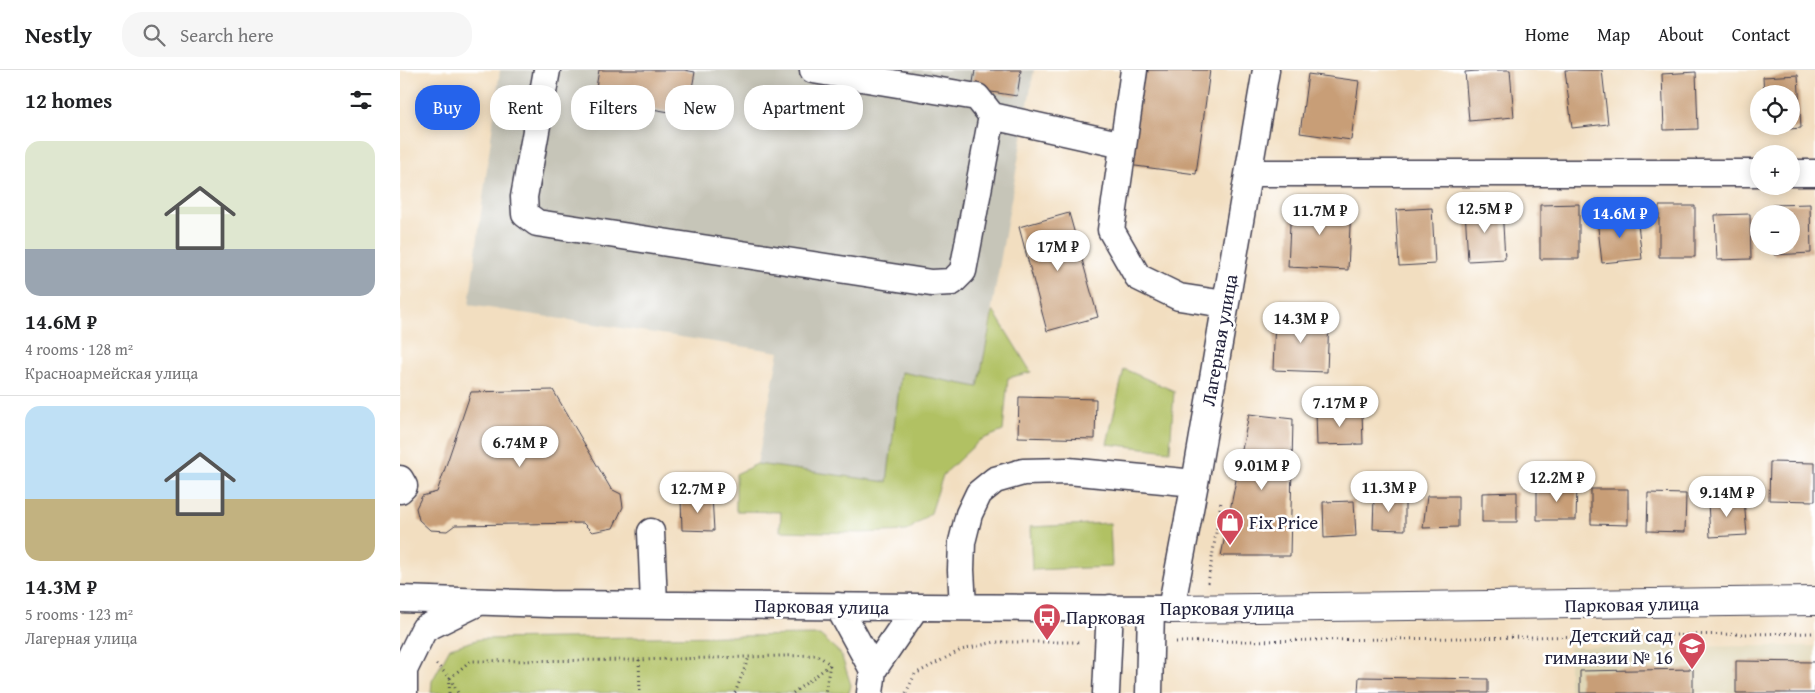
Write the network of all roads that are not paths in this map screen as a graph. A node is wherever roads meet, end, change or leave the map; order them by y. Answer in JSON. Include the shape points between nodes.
{"nodes":[{"id":1,"x":547,"y":70,"type":"edge"},
{"id":2,"x":813,"y":70,"type":"edge"},
{"id":3,"x":1134,"y":70,"type":"edge"},
{"id":4,"x":1266,"y":70,"type":"edge"},
{"id":5,"x":992,"y":116,"type":"junction"},
{"id":6,"x":1123,"y":145,"type":"junction"},
{"id":7,"x":1249,"y":173,"type":"junction"},
{"id":8,"x":1750,"y":173,"type":"edge"},
{"id":9,"x":1800,"y":173,"type":"edge"},
{"id":10,"x":1815,"y":173,"type":"edge"},
{"id":11,"x":1225,"y":304,"type":"junction"},
{"id":12,"x":400,"y":479,"type":"edge"},
{"id":13,"x":1195,"y":483,"type":"junction"},
{"id":14,"x":400,"y":490,"type":"edge"},
{"id":15,"x":651,"y":532,"type":"dead end"},
{"id":16,"x":400,"y":599,"type":"edge"},
{"id":17,"x":480,"y":601,"type":"junction"},
{"id":18,"x":1815,"y":601,"type":"edge"},
{"id":19,"x":654,"y":604,"type":"junction"},
{"id":20,"x":838,"y":606,"type":"junction"},
{"id":21,"x":916,"y":607,"type":"junction"},
{"id":22,"x":962,"y":607,"type":"junction"},
{"id":23,"x":1110,"y":608,"type":"junction"},
{"id":24,"x":1161,"y":609,"type":"junction"},
{"id":25,"x":872,"y":682,"type":"edge"},
{"id":26,"x":404,"y":693,"type":"edge"},
{"id":27,"x":1106,"y":693,"type":"edge"},
{"id":28,"x":1149,"y":693,"type":"edge"}],
"edges":[{"from":1,"to":5,"type":"street","via":[[524,197],[524,214],[537,223],[931,283],[952,282],[963,271]]},
{"from":2,"to":5,"type":"street","via":[[977,97]]},
{"from":3,"to":6,"type":"street"},
{"from":4,"to":7,"type":"street","name":"Лагерная улица"},
{"from":5,"to":6,"type":"street"},
{"from":6,"to":11,"type":"street","via":[[1111,230],[1138,277],[1179,298]]},
{"from":7,"to":8,"type":"street"},
{"from":7,"to":11,"type":"street","name":"Лагерная улица"},
{"from":9,"to":10,"type":"street"},
{"from":11,"to":13,"type":"street","name":"Лагерная улица"},
{"from":12,"to":14,"type":"street","via":[[404,486]]},
{"from":13,"to":22,"type":"street","via":[[1068,471],[1023,472],[995,480],[979,492],[969,514],[962,542]]},
{"from":13,"to":24,"type":"street","name":"Лагерная улица"},
{"from":15,"to":19,"type":"street"},
{"from":16,"to":17,"type":"street","name":"Парковая улица"},
{"from":17,"to":19,"type":"street","name":"Парковая улица"},
{"from":17,"to":26,"type":"street","via":[[424,629],[404,670]]},
{"from":18,"to":24,"type":"main road","name":"Парковая улица"},
{"from":19,"to":20,"type":"street","name":"Парковая улица"},
{"from":20,"to":21,"type":"street","name":"Парковая улица"},
{"from":20,"to":25,"type":"street"},
{"from":21,"to":22,"type":"street","name":"Парковая улица"},
{"from":21,"to":25,"type":"street"},
{"from":22,"to":23,"type":"street","name":"Парковая улица"},
{"from":23,"to":24,"type":"street","name":"Парковая улица"},
{"from":23,"to":27,"type":"street"},
{"from":24,"to":28,"type":"street","name":"Лагерная улица","via":[[1150,642]]}]}
